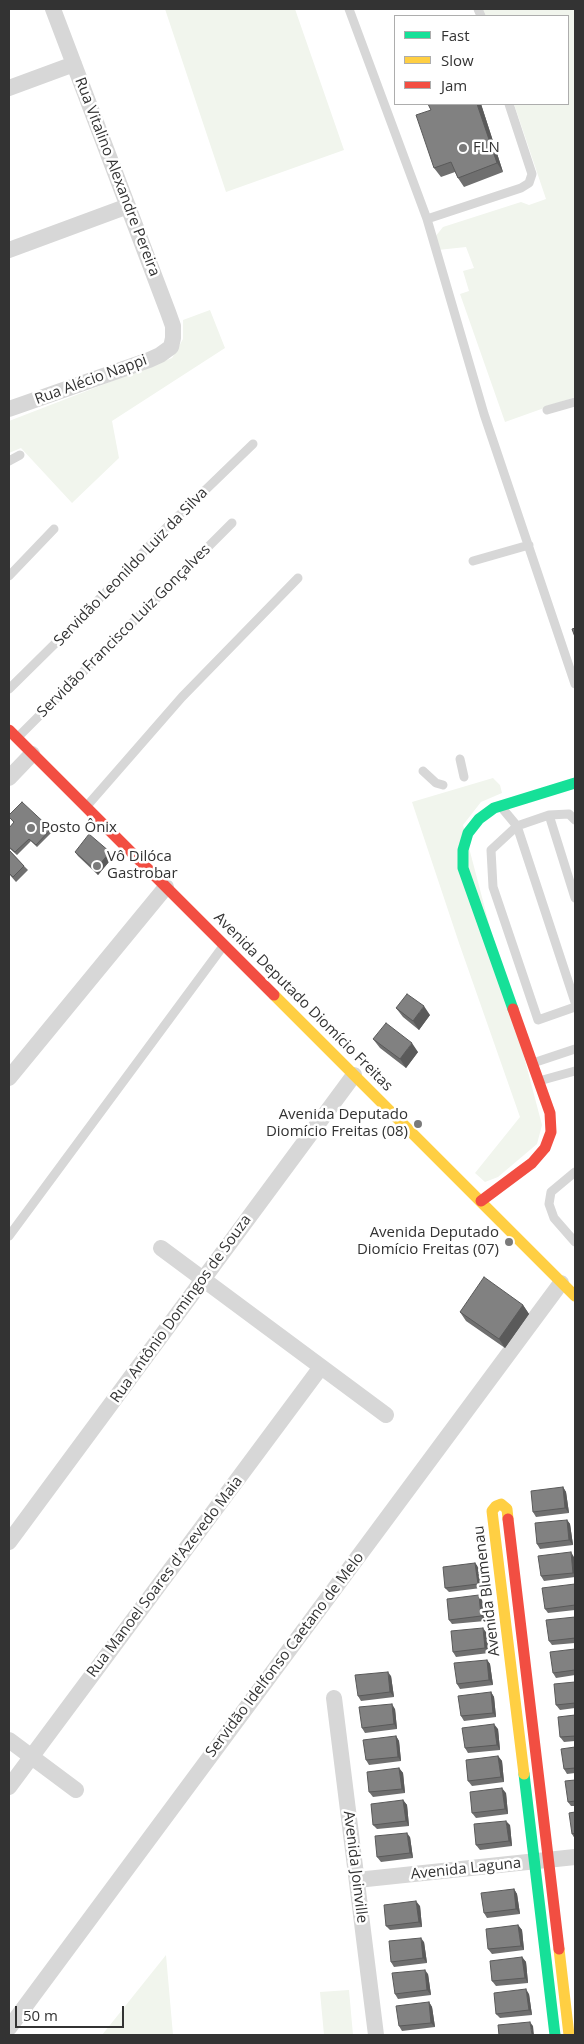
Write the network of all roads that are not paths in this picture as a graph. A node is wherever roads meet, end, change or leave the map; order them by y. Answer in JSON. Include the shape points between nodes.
{"nodes":[{"id":1,"x":53,"y":9,"type":"edge"},
{"id":2,"x":349,"y":9,"type":"edge"},
{"id":3,"x":74,"y":64,"type":"junction"},
{"id":4,"x":9,"y":88,"type":"edge"},
{"id":5,"x":509,"y":105,"type":"edge"},
{"id":6,"x":128,"y":206,"type":"junction"},
{"id":7,"x":426,"y":219,"type":"junction"},
{"id":8,"x":9,"y":250,"type":"edge"},
{"id":9,"x":171,"y":347,"type":"joint"},
{"id":10,"x":575,"y":402,"type":"edge"},
{"id":11,"x":9,"y":409,"type":"edge"},
{"id":12,"x":547,"y":410,"type":"dead end"},
{"id":13,"x":253,"y":444,"type":"dead end"},
{"id":14,"x":20,"y":455,"type":"dead end"},
{"id":15,"x":9,"y":461,"type":"edge"},
{"id":16,"x":232,"y":523,"type":"dead end"},
{"id":17,"x":54,"y":529,"type":"dead end"},
{"id":18,"x":529,"y":546,"type":"junction"},
{"id":19,"x":473,"y":561,"type":"dead end"},
{"id":20,"x":9,"y":576,"type":"edge"},
{"id":21,"x":298,"y":578,"type":"dead end"},
{"id":22,"x":575,"y":684,"type":"edge"},
{"id":23,"x":9,"y":689,"type":"edge"},
{"id":24,"x":13,"y":734,"type":"edge"},
{"id":25,"x":32,"y":754,"type":"junction"},
{"id":26,"x":460,"y":760,"type":"dead end"},
{"id":27,"x":423,"y":771,"type":"dead end"},
{"id":28,"x":464,"y":777,"type":"dead end"},
{"id":29,"x":9,"y":778,"type":"edge"},
{"id":30,"x":575,"y":783,"type":"edge"},
{"id":31,"x":443,"y":785,"type":"dead end"},
{"id":32,"x":500,"y":806,"type":"junction"},
{"id":33,"x":86,"y":808,"type":"junction"},
{"id":34,"x":549,"y":815,"type":"junction"},
{"id":35,"x":575,"y":820,"type":"edge"},
{"id":36,"x":517,"y":826,"type":"junction"},
{"id":37,"x":166,"y":887,"type":"junction"},
{"id":38,"x":575,"y":898,"type":"edge"},
{"id":39,"x":224,"y":945,"type":"junction"},
{"id":40,"x":575,"y":1002,"type":"edge"},
{"id":41,"x":575,"y":1007,"type":"edge"},
{"id":42,"x":575,"y":1049,"type":"edge"},
{"id":43,"x":533,"y":1063,"type":"junction"},
{"id":44,"x":575,"y":1071,"type":"edge"},
{"id":45,"x":354,"y":1075,"type":"junction"},
{"id":46,"x":9,"y":1078,"type":"edge"},
{"id":47,"x":540,"y":1082,"type":"junction"},
{"id":48,"x":575,"y":1172,"type":"edge"},
{"id":49,"x":481,"y":1201,"type":"junction"},
{"id":50,"x":9,"y":1236,"type":"edge"},
{"id":51,"x":575,"y":1242,"type":"edge"},
{"id":52,"x":161,"y":1248,"type":"dead end"},
{"id":53,"x":203,"y":1279,"type":"junction"},
{"id":54,"x":561,"y":1283,"type":"junction"},
{"id":55,"x":575,"y":1296,"type":"edge"},
{"id":56,"x":321,"y":1367,"type":"junction"},
{"id":57,"x":386,"y":1415,"type":"dead end"},
{"id":58,"x":9,"y":1542,"type":"edge"},
{"id":59,"x":334,"y":1698,"type":"dead end"},
{"id":60,"x":9,"y":1740,"type":"edge"},
{"id":61,"x":31,"y":1757,"type":"junction"},
{"id":62,"x":9,"y":1787,"type":"edge"},
{"id":63,"x":76,"y":1790,"type":"dead end"},
{"id":64,"x":575,"y":1857,"type":"edge"},
{"id":65,"x":541,"y":1861,"type":"junction"},
{"id":66,"x":357,"y":1880,"type":"junction"},
{"id":67,"x":9,"y":2028,"type":"edge"},
{"id":68,"x":376,"y":2035,"type":"edge"},
{"id":69,"x":555,"y":2035,"type":"edge"},
{"id":70,"x":569,"y":2035,"type":"edge"}],
"edges":[{"from":1,"to":3,"type":"street","name":"Rua Vitalino Alexandre Pereira"},
{"from":2,"to":7,"type":"lane"},
{"from":3,"to":4,"type":"street"},
{"from":3,"to":6,"type":"street","name":"Rua Vitalino Alexandre Pereira"},
{"from":5,"to":7,"type":"lane","via":[[532,174],[529,182],[521,188]]},
{"from":6,"to":8,"type":"street"},
{"from":6,"to":9,"type":"street","name":"Rua Vitalino Alexandre Pereira","via":[[168,312],[173,332]]},
{"from":7,"to":18,"type":"lane","via":[[484,414]]},
{"from":9,"to":11,"type":"street","name":"Rua Alécio Nappi","via":[[149,360]]},
{"from":10,"to":12,"type":"lane"},
{"from":13,"to":23,"type":"lane","name":"Servidão Leonildo Luiz da Silva"},
{"from":14,"to":15,"type":"lane"},
{"from":16,"to":24,"type":"lane","name":"Servidão Francisco Luiz Gonçalves"},
{"from":17,"to":20,"type":"lane"},
{"from":18,"to":19,"type":"lane"},
{"from":18,"to":22,"type":"lane"},
{"from":21,"to":33,"type":"lane","via":[[182,697]]},
{"from":24,"to":25,"type":"street","name":"Avenida Deputado Diomício Freitas"},
{"from":25,"to":29,"type":"street"},
{"from":25,"to":33,"type":"street","name":"Avenida Deputado Diomício Freitas"},
{"from":26,"to":28,"type":"lane"},
{"from":27,"to":31,"type":"lane"},
{"from":30,"to":32,"type":"street"},
{"from":32,"to":36,"type":"lane"},
{"from":32,"to":43,"type":"street","via":[[479,819],[468,833],[463,850],[463,868]]},
{"from":33,"to":37,"type":"street","name":"Avenida Deputado Diomício Freitas"},
{"from":34,"to":35,"type":"lane","via":[[569,814]]},
{"from":34,"to":36,"type":"lane"},
{"from":34,"to":38,"type":"lane"},
{"from":36,"to":40,"type":"lane"},
{"from":36,"to":41,"type":"lane","via":[[491,850],[493,887],[538,1020]]},
{"from":37,"to":39,"type":"street","name":"Avenida Deputado Diomício Freitas"},
{"from":37,"to":46,"type":"street"},
{"from":39,"to":45,"type":"street","name":"Avenida Deputado Diomício Freitas"},
{"from":39,"to":50,"type":"lane"},
{"from":42,"to":43,"type":"lane"},
{"from":43,"to":47,"type":"street"},
{"from":44,"to":47,"type":"lane"},
{"from":45,"to":49,"type":"street","name":"Avenida Deputado Diomício Freitas"},
{"from":45,"to":53,"type":"street","name":"Rua Antônio Domingos de Souza"},
{"from":47,"to":49,"type":"street","via":[[550,1113],[551,1132],[545,1148],[532,1163]]},
{"from":48,"to":51,"type":"lane","via":[[551,1192],[549,1204],[554,1218]]},
{"from":49,"to":54,"type":"street","name":"Avenida Deputado Diomício Freitas"},
{"from":52,"to":53,"type":"street"},
{"from":53,"to":56,"type":"street"},
{"from":53,"to":58,"type":"street","name":"Rua Antônio Domingos de Souza"},
{"from":54,"to":55,"type":"street","name":"Avenida Deputado Diomício Freitas"},
{"from":54,"to":67,"type":"street","name":"Servidão Idelfonso Caetano de Melo"},
{"from":56,"to":57,"type":"street"},
{"from":56,"to":61,"type":"street","name":"Rua Manoel Soares d'Azevedo Maia"},
{"from":59,"to":66,"type":"street","name":"Avenida Joinville"},
{"from":60,"to":61,"type":"street"},
{"from":61,"to":62,"type":"street","name":"Rua Manoel Soares d'Azevedo Maia"},
{"from":61,"to":63,"type":"street"},
{"from":64,"to":65,"type":"street","name":"Avenida Laguna"},
{"from":65,"to":65,"type":"street","name":"Avenida Blumenau","via":[[507,1509],[501,1504],[492,1511]]},
{"from":65,"to":66,"type":"street","name":"Avenida Laguna"},
{"from":65,"to":69,"type":"street","name":"Avenida Blumenau"},
{"from":65,"to":70,"type":"street","name":"Avenida Blumenau"},
{"from":66,"to":68,"type":"street","name":"Avenida Joinville"}]}
